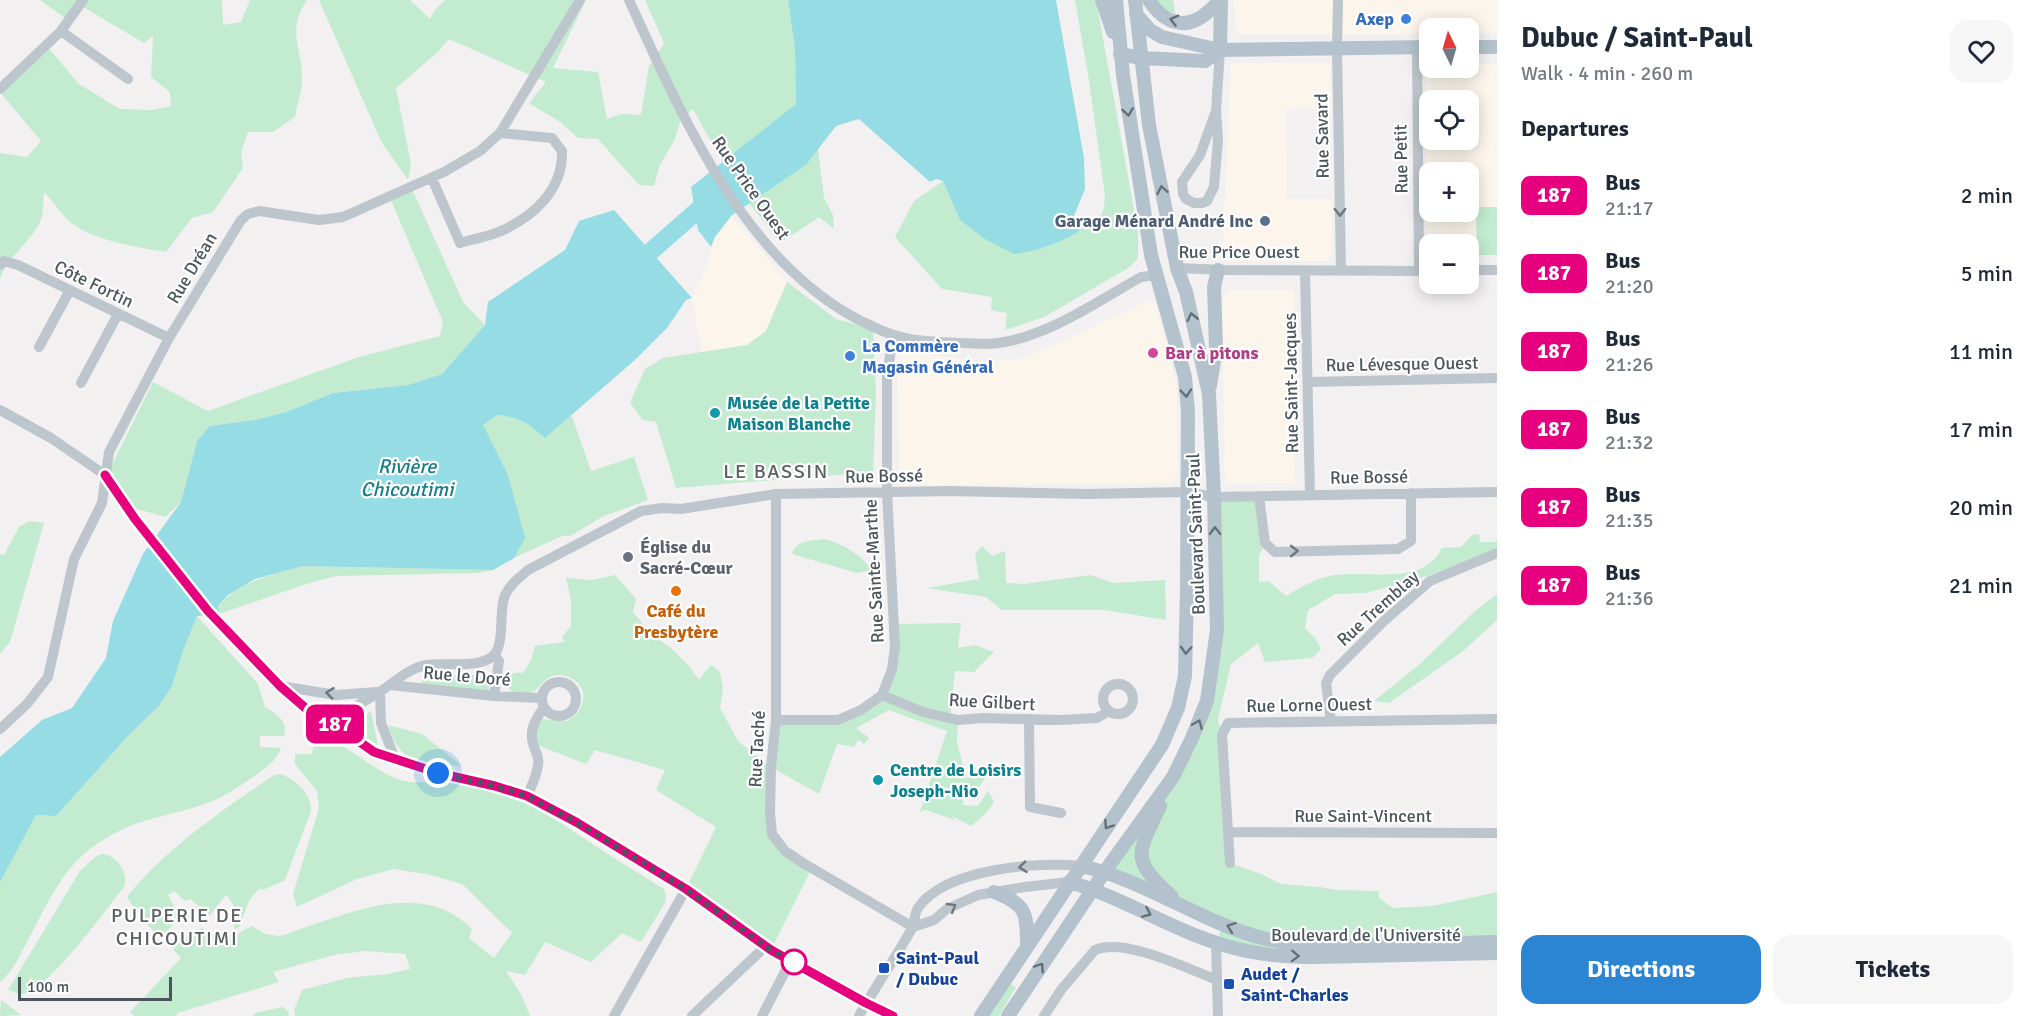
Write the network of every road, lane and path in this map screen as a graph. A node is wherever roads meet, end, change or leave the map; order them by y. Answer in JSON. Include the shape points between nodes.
{"nodes":[{"id":1,"x":83,"y":0,"type":"edge"},
{"id":2,"x":580,"y":0,"type":"edge"},
{"id":3,"x":629,"y":0,"type":"edge"},
{"id":4,"x":1102,"y":0,"type":"edge"},
{"id":5,"x":1116,"y":0,"type":"edge"},
{"id":6,"x":1149,"y":0,"type":"edge"},
{"id":7,"x":1221,"y":0,"type":"edge"},
{"id":8,"x":1338,"y":0,"type":"edge"},
{"id":9,"x":1136,"y":7,"type":"edge"},
{"id":10,"x":61,"y":31,"type":"junction"},
{"id":11,"x":1419,"y":47,"type":"edge"},
{"id":12,"x":1479,"y":47,"type":"edge"},
{"id":13,"x":1497,"y":47,"type":"edge"},
{"id":14,"x":1337,"y":49,"type":"junction"},
{"id":15,"x":1220,"y":50,"type":"junction"},
{"id":16,"x":1120,"y":54,"type":"junction"},
{"id":17,"x":1141,"y":58,"type":"junction"},
{"id":18,"x":1423,"y":78,"type":"edge"},
{"id":19,"x":128,"y":79,"type":"dead end"},
{"id":20,"x":0,"y":89,"type":"edge"},
{"id":21,"x":1216,"y":111,"type":"junction"},
{"id":22,"x":500,"y":134,"type":"junction"},
{"id":23,"x":434,"y":183,"type":"dead end"},
{"id":24,"x":1424,"y":234,"type":"edge"},
{"id":25,"x":2,"y":263,"type":"edge"},
{"id":26,"x":1177,"y":268,"type":"junction"},
{"id":27,"x":1218,"y":270,"type":"junction"},
{"id":28,"x":1479,"y":270,"type":"edge"},
{"id":29,"x":1497,"y":270,"type":"edge"},
{"id":30,"x":1305,"y":271,"type":"junction"},
{"id":31,"x":1341,"y":271,"type":"junction"},
{"id":32,"x":1419,"y":271,"type":"edge"},
{"id":33,"x":1157,"y":275,"type":"junction"},
{"id":34,"x":70,"y":290,"type":"junction"},
{"id":35,"x":118,"y":314,"type":"junction"},
{"id":36,"x":893,"y":335,"type":"junction"},
{"id":37,"x":169,"y":338,"type":"junction"},
{"id":38,"x":39,"y":347,"type":"dead end"},
{"id":39,"x":1497,"y":378,"type":"edge"},
{"id":40,"x":1308,"y":382,"type":"junction"},
{"id":41,"x":81,"y":383,"type":"dead end"},
{"id":42,"x":1209,"y":394,"type":"junction"},
{"id":43,"x":0,"y":410,"type":"edge"},
{"id":44,"x":105,"y":475,"type":"junction"},
{"id":45,"x":887,"y":492,"type":"junction"},
{"id":46,"x":1186,"y":492,"type":"junction"},
{"id":47,"x":1497,"y":492,"type":"edge"},
{"id":48,"x":1412,"y":493,"type":"junction"},
{"id":49,"x":776,"y":494,"type":"junction"},
{"id":50,"x":1310,"y":495,"type":"junction"},
{"id":51,"x":1259,"y":496,"type":"junction"},
{"id":52,"x":1214,"y":497,"type":"junction"},
{"id":53,"x":1497,"y":553,"type":"edge"},
{"id":54,"x":495,"y":655,"type":"junction"},
{"id":55,"x":390,"y":685,"type":"junction"},
{"id":56,"x":280,"y":686,"type":"junction"},
{"id":57,"x":380,"y":692,"type":"junction"},
{"id":58,"x":882,"y":694,"type":"junction"},
{"id":59,"x":494,"y":696,"type":"junction"},
{"id":60,"x":1109,"y":711,"type":"dead end"},
{"id":61,"x":1497,"y":719,"type":"edge"},
{"id":62,"x":776,"y":720,"type":"junction"},
{"id":63,"x":330,"y":721,"type":"junction"},
{"id":64,"x":1029,"y":721,"type":"junction"},
{"id":65,"x":1331,"y":721,"type":"junction"},
{"id":66,"x":0,"y":729,"type":"edge"},
{"id":67,"x":395,"y":759,"type":"junction"},
{"id":68,"x":1173,"y":777,"type":"junction"},
{"id":69,"x":527,"y":796,"type":"junction"},
{"id":70,"x":1061,"y":813,"type":"dead end"},
{"id":71,"x":1228,"y":832,"type":"junction"},
{"id":72,"x":1497,"y":833,"type":"edge"},
{"id":73,"x":1230,"y":863,"type":"dead end"},
{"id":74,"x":1081,"y":866,"type":"junction"},
{"id":75,"x":1105,"y":871,"type":"junction"},
{"id":76,"x":1069,"y":882,"type":"junction"},
{"id":77,"x":686,"y":889,"type":"junction"},
{"id":78,"x":1094,"y":889,"type":"junction"},
{"id":79,"x":994,"y":891,"type":"junction"},
{"id":80,"x":1183,"y":907,"type":"junction"},
{"id":81,"x":913,"y":927,"type":"junction"},
{"id":82,"x":1497,"y":942,"type":"edge"},
{"id":83,"x":1027,"y":943,"type":"junction"},
{"id":84,"x":1216,"y":943,"type":"junction"},
{"id":85,"x":767,"y":945,"type":"junction"},
{"id":86,"x":1497,"y":953,"type":"edge"},
{"id":87,"x":791,"y":960,"type":"junction"},
{"id":88,"x":1217,"y":980,"type":"junction"},
{"id":89,"x":866,"y":1003,"type":"junction"},
{"id":90,"x":614,"y":1016,"type":"edge"},
{"id":91,"x":692,"y":1016,"type":"edge"},
{"id":92,"x":762,"y":1016,"type":"edge"},
{"id":93,"x":859,"y":1016,"type":"edge"},
{"id":94,"x":893,"y":1016,"type":"edge"},
{"id":95,"x":981,"y":1016,"type":"edge"},
{"id":96,"x":1008,"y":1016,"type":"edge"},
{"id":97,"x":1044,"y":1016,"type":"edge"},
{"id":98,"x":1218,"y":1016,"type":"edge"}],
"edges":[{"from":1,"to":10,"type":"street"},
{"from":2,"to":22,"type":"street","name":"Rue Dréan"},
{"from":3,"to":36,"type":"street","name":"Rue Price Ouest","via":[[681,114],[746,218],[780,259],[825,298],[847,314]]},
{"from":4,"to":16,"type":"main road"},
{"from":5,"to":16,"type":"main road","name":"Boulevard Saint-Paul"},
{"from":7,"to":6,"type":"main road","one_way":true,"via":[[1198,19],[1183,23],[1163,17]]},
{"from":7,"to":15,"type":"main road"},
{"from":8,"to":14,"type":"street","name":"Rue Savard"},
{"from":9,"to":15,"type":"main road","via":[[1150,30],[1162,37]]},
{"from":9,"to":17,"type":"main road","name":"Boulevard Saint-Paul"},
{"from":10,"to":19,"type":"street"},
{"from":10,"to":20,"type":"street"},
{"from":11,"to":14,"type":"main road"},
{"from":12,"to":13,"type":"main road"},
{"from":14,"to":15,"type":"main road"},
{"from":14,"to":31,"type":"street","name":"Rue Savard","one_way":true},
{"from":15,"to":17,"type":"main road","via":[[1205,61]]},
{"from":15,"to":21,"type":"street"},
{"from":16,"to":17,"type":"main road"},
{"from":16,"to":33,"type":"main road","name":"Boulevard Saint-Paul","one_way":true,"via":[[1150,255]]},
{"from":26,"to":17,"type":"main road","name":"Boulevard Saint-Paul","one_way":true,"via":[[1149,125]]},
{"from":18,"to":24,"type":"street","name":"Rue Petit"},
{"from":21,"to":21,"type":"street","via":[[1200,155],[1182,182],[1184,197],[1194,203],[1207,201],[1214,187]]},
{"from":22,"to":23,"type":"street","via":[[552,138],[562,151],[560,176],[550,196],[524,218],[500,232],[460,243]]},
{"from":22,"to":37,"type":"street","name":"Rue Dréan","via":[[444,172],[342,217],[319,220],[259,211],[248,214]]},
{"from":25,"to":34,"type":"street","name":"Côte Fortin","via":[[18,266]]},
{"from":26,"to":27,"type":"street","name":"Rue Price Ouest"},
{"from":26,"to":33,"type":"main road","name":"Rue Price Ouest"},
{"from":42,"to":26,"type":"main road","name":"Boulevard Saint-Paul","one_way":true},
{"from":27,"to":30,"type":"street","name":"Rue Price Ouest"},
{"from":27,"to":42,"type":"main road","via":[[1214,287],[1216,348]]},
{"from":28,"to":29,"type":"street"},
{"from":30,"to":31,"type":"street","name":"Rue Price Ouest"},
{"from":30,"to":40,"type":"street","name":"Rue Saint-Jacques"},
{"from":31,"to":32,"type":"street","name":"Rue Price Ouest"},
{"from":33,"to":36,"type":"street","name":"Rue Price Ouest","via":[[1141,277],[1048,330],[998,343],[915,340]]},
{"from":33,"to":46,"type":"main road","name":"Boulevard Saint-Paul","one_way":true,"via":[[1185,377]]},
{"from":34,"to":35,"type":"street","name":"Côte Fortin"},
{"from":34,"to":38,"type":"street"},
{"from":35,"to":37,"type":"street","name":"Côte Fortin"},
{"from":35,"to":41,"type":"street"},
{"from":36,"to":45,"type":"street","name":"Rue Sainte-Marthe","via":[[887,377]]},
{"from":37,"to":44,"type":"street","name":"Rue Dréan","via":[[109,452]]},
{"from":39,"to":40,"type":"street","name":"Rue Lévesque Ouest"},
{"from":40,"to":50,"type":"street","name":"Rue Saint-Jacques"},
{"from":42,"to":52,"type":"main road","name":"Boulevard Saint-Paul"},
{"from":43,"to":44,"type":"street","via":[[51,438]]},
{"from":44,"to":56,"type":"street","via":[[208,611]]},
{"from":44,"to":66,"type":"street","name":"Rue Dréan","via":[[102,503],[74,560],[48,677]]},
{"from":45,"to":46,"type":"street","name":"Rue Bossé"},
{"from":45,"to":49,"type":"street","name":"Rue Bossé"},
{"from":45,"to":58,"type":"street","name":"Rue Sainte-Marthe","via":[[895,647]]},
{"from":46,"to":52,"type":"street","name":"Rue Bossé"},
{"from":46,"to":74,"type":"main road","name":"Boulevard Saint-Paul","one_way":true,"via":[[1185,676],[1178,708],[1162,745]]},
{"from":47,"to":48,"type":"street","name":"Rue Bossé"},
{"from":48,"to":50,"type":"street","name":"Rue Bossé"},
{"from":51,"to":48,"type":"street","one_way":true,"via":[[1264,543],[1275,552],[1398,549],[1411,541]]},
{"from":49,"to":54,"type":"street","name":"Rue Bossé","via":[[681,509],[641,511],[528,570],[504,597]]},
{"from":49,"to":62,"type":"street","name":"Rue Taché"},
{"from":50,"to":51,"type":"street","name":"Rue Bossé"},
{"from":51,"to":52,"type":"street","name":"Rue Bossé"},
{"from":68,"to":52,"type":"main road","name":"Boulevard Saint-Paul","one_way":true,"via":[[1207,702],[1217,630]]},
{"from":53,"to":65,"type":"street","name":"Rue Tremblay","via":[[1430,581],[1330,675],[1326,683]]},
{"from":54,"to":55,"type":"street","via":[[477,663],[426,665],[409,671]]},
{"from":54,"to":59,"type":"street","name":"Rue Bossé","via":[[499,661]]},
{"from":55,"to":57,"type":"street"},
{"from":55,"to":59,"type":"street","name":"Rue le Doré"},
{"from":57,"to":56,"type":"street","one_way":true,"via":[[336,695]]},
{"from":56,"to":63,"type":"street","via":[[310,712]]},
{"from":57,"to":63,"type":"street"},
{"from":57,"to":67,"type":"street","via":[[381,723]]},
{"from":58,"to":62,"type":"street","via":[[861,710],[838,720]]},
{"from":58,"to":64,"type":"street","name":"Rue Gilbert","via":[[923,712],[958,720]]},
{"from":59,"to":69,"type":"street","name":"Rue le Doré","via":[[542,703],[532,731],[538,765]]},
{"from":60,"to":64,"type":"street","name":"Rue Gilbert","via":[[1097,718]]},
{"from":61,"to":65,"type":"street","name":"Rue Lorne Ouest"},
{"from":62,"to":81,"type":"street","name":"Rue Taché","via":[[771,767],[772,834],[794,857]]},
{"from":63,"to":67,"type":"street","via":[[374,752]]},
{"from":64,"to":70,"type":"street","via":[[1030,807]]},
{"from":65,"to":71,"type":"street","name":"Rue Lorne Ouest","via":[[1228,723],[1222,735]]},
{"from":67,"to":69,"type":"street"},
{"from":68,"to":75,"type":"main road","name":"Boulevard Saint-Paul"},
{"from":68,"to":80,"type":"main road","via":[[1141,852],[1146,871]]},
{"from":69,"to":77,"type":"street"},
{"from":71,"to":72,"type":"street","name":"Rue Saint-Vincent"},
{"from":71,"to":73,"type":"street","name":"Rue Lorne Ouest"},
{"from":74,"to":75,"type":"main road","name":"Boulevard de l'Université"},
{"from":74,"to":76,"type":"main road","name":"Boulevard Saint-Paul"},
{"from":74,"to":81,"type":"street","one_way":true,"via":[[1038,866],[961,878],[917,909]]},
{"from":75,"to":78,"type":"main road","name":"Boulevard Saint-Paul"},
{"from":75,"to":80,"type":"main road","name":"Boulevard de l'Université"},
{"from":76,"to":78,"type":"main road","name":"Boulevard de l'Université"},
{"from":76,"to":79,"type":"street"},
{"from":76,"to":83,"type":"main road","name":"Boulevard Saint-Paul"},
{"from":77,"to":85,"type":"street"},
{"from":77,"to":90,"type":"street"},
{"from":78,"to":84,"type":"main road","name":"Boulevard de l'Université","one_way":true},
{"from":96,"to":78,"type":"main road","name":"Boulevard Saint-Paul","one_way":true},
{"from":81,"to":79,"type":"street","one_way":true,"via":[[934,920],[960,902]]},
{"from":79,"to":83,"type":"main road","via":[[1020,906],[1026,916]]},
{"from":82,"to":80,"type":"main road","name":"Boulevard de l'Université","one_way":true,"via":[[1354,946],[1284,942],[1255,936]]},
{"from":81,"to":89,"type":"street"},
{"from":83,"to":95,"type":"main road","name":"Boulevard Saint-Paul"},
{"from":84,"to":86,"type":"main road","name":"Boulevard de l'Université","one_way":true,"via":[[1280,956]]},
{"from":84,"to":88,"type":"street"},
{"from":85,"to":87,"type":"street"},
{"from":85,"to":91,"type":"street"},
{"from":87,"to":89,"type":"street"},
{"from":87,"to":92,"type":"street"},
{"from":88,"to":97,"type":"street","via":[[1141,951],[1103,946],[1095,950],[1061,990]]},
{"from":88,"to":98,"type":"street"},
{"from":89,"to":93,"type":"street"},
{"from":89,"to":94,"type":"street"}]}
